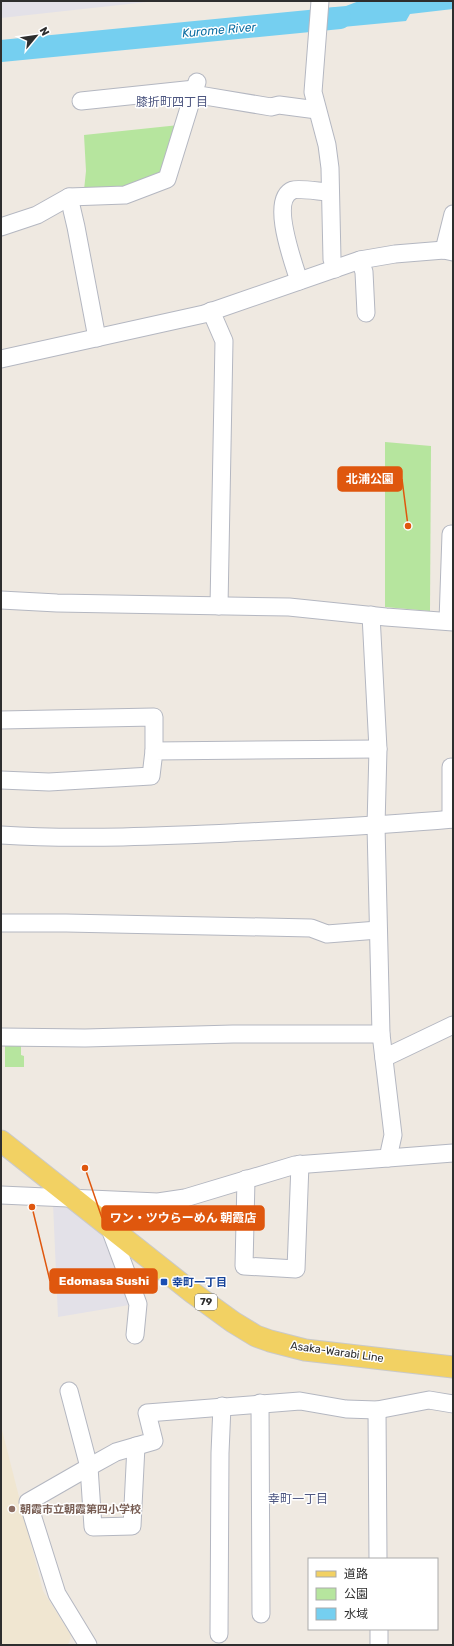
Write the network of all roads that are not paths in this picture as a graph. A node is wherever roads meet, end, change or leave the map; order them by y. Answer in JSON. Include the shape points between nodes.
{"nodes":[{"id":1,"x":320,"y":1,"type":"edge"},
{"id":2,"x":195,"y":89,"type":"junction"},
{"id":3,"x":81,"y":101,"type":"dead end"},
{"id":4,"x":317,"y":110,"type":"junction"},
{"id":5,"x":330,"y":192,"type":"junction"},
{"id":6,"x":69,"y":197,"type":"junction"},
{"id":7,"x":453,"y":214,"type":"edge"},
{"id":8,"x":1,"y":227,"type":"edge"},
{"id":9,"x":448,"y":251,"type":"edge"},
{"id":10,"x":360,"y":260,"type":"junction"},
{"id":11,"x":335,"y":269,"type":"junction"},
{"id":12,"x":299,"y":281,"type":"junction"},
{"id":13,"x":211,"y":312,"type":"junction"},
{"id":14,"x":366,"y":313,"type":"dead end"},
{"id":15,"x":96,"y":338,"type":"junction"},
{"id":16,"x":1,"y":359,"type":"edge"},
{"id":17,"x":453,"y":535,"type":"edge"},
{"id":18,"x":1,"y":600,"type":"edge"},
{"id":19,"x":219,"y":606,"type":"junction"},
{"id":20,"x":372,"y":615,"type":"junction"},
{"id":21,"x":450,"y":622,"type":"edge"},
{"id":22,"x":1,"y":720,"type":"edge"},
{"id":23,"x":378,"y":749,"type":"junction"},
{"id":24,"x":154,"y":751,"type":"junction"},
{"id":25,"x":451,"y":767,"type":"dead end"},
{"id":26,"x":1,"y":780,"type":"edge"},
{"id":27,"x":452,"y":819,"type":"edge"},
{"id":28,"x":376,"y":826,"type":"junction"},
{"id":29,"x":1,"y":835,"type":"edge"},
{"id":30,"x":1,"y":923,"type":"edge"},
{"id":31,"x":378,"y":930,"type":"junction"},
{"id":32,"x":453,"y":1026,"type":"edge"},
{"id":33,"x":381,"y":1034,"type":"junction"},
{"id":34,"x":1,"y":1037,"type":"edge"},
{"id":35,"x":384,"y":1058,"type":"junction"},
{"id":36,"x":1,"y":1141,"type":"edge"},
{"id":37,"x":453,"y":1153,"type":"edge"},
{"id":38,"x":388,"y":1158,"type":"junction"},
{"id":39,"x":300,"y":1164,"type":"junction"},
{"id":40,"x":246,"y":1178,"type":"junction"},
{"id":41,"x":1,"y":1195,"type":"edge"},
{"id":42,"x":76,"y":1199,"type":"junction"},
{"id":43,"x":109,"y":1226,"type":"junction"},
{"id":44,"x":134,"y":1335,"type":"dead end"},
{"id":45,"x":453,"y":1367,"type":"edge"},
{"id":46,"x":69,"y":1391,"type":"dead end"},
{"id":47,"x":260,"y":1403,"type":"junction"},
{"id":48,"x":453,"y":1404,"type":"edge"},
{"id":49,"x":222,"y":1406,"type":"junction"},
{"id":50,"x":377,"y":1410,"type":"junction"},
{"id":51,"x":136,"y":1446,"type":"junction"},
{"id":52,"x":89,"y":1466,"type":"junction"},
{"id":53,"x":378,"y":1558,"type":"edge"},
{"id":54,"x":261,"y":1614,"type":"dead end"},
{"id":55,"x":379,"y":1630,"type":"edge"},
{"id":56,"x":219,"y":1634,"type":"dead end"},
{"id":57,"x":86,"y":1644,"type":"edge"},
{"id":58,"x":379,"y":1645,"type":"edge"}],
"edges":[{"from":1,"to":4,"type":"street","via":[[314,92]]},
{"from":2,"to":3,"type":"street"},
{"from":2,"to":4,"type":"street","via":[[271,107],[280,105]]},
{"from":2,"to":6,"type":"street","via":[[167,179],[125,195]]},
{"from":4,"to":5,"type":"street","via":[[327,145]]},
{"from":5,"to":11,"type":"street","via":[[332,259]]},
{"from":5,"to":12,"type":"street","via":[[293,190],[282,203],[285,234]]},
{"from":6,"to":8,"type":"street","via":[[37,215]]},
{"from":6,"to":15,"type":"street"},
{"from":7,"to":9,"type":"street"},
{"from":9,"to":10,"type":"street","via":[[395,254]]},
{"from":10,"to":11,"type":"street"},
{"from":10,"to":14,"type":"street","via":[[364,272]]},
{"from":11,"to":12,"type":"street"},
{"from":12,"to":13,"type":"street"},
{"from":13,"to":15,"type":"street"},
{"from":13,"to":19,"type":"street","via":[[224,341]]},
{"from":15,"to":16,"type":"street"},
{"from":17,"to":21,"type":"street","via":[[451,534]]},
{"from":18,"to":19,"type":"street"},
{"from":19,"to":20,"type":"street","via":[[288,608]]},
{"from":20,"to":21,"type":"street"},
{"from":20,"to":23,"type":"street"},
{"from":22,"to":24,"type":"street","via":[[154,717]]},
{"from":23,"to":24,"type":"street"},
{"from":23,"to":28,"type":"street"},
{"from":24,"to":26,"type":"street","via":[[151,776],[49,782]]},
{"from":25,"to":27,"type":"street"},
{"from":27,"to":28,"type":"street"},
{"from":28,"to":29,"type":"street","via":[[165,836]]},
{"from":28,"to":31,"type":"street"},
{"from":30,"to":31,"type":"street","via":[[66,922],[311,928],[327,934]]},
{"from":31,"to":33,"type":"street"},
{"from":32,"to":35,"type":"street"},
{"from":33,"to":34,"type":"street"},
{"from":33,"to":35,"type":"street"},
{"from":35,"to":38,"type":"street","via":[[393,1135]]},
{"from":36,"to":42,"type":"main road","name":"Asaka-Warabi Line","number":"79"},
{"from":37,"to":38,"type":"street"},
{"from":38,"to":39,"type":"street"},
{"from":39,"to":40,"type":"street"},
{"from":39,"to":40,"type":"street","via":[[296,1269],[244,1266]]},
{"from":40,"to":42,"type":"street","via":[[185,1198],[158,1202]]},
{"from":41,"to":42,"type":"street"},
{"from":42,"to":43,"type":"main road","name":"Asaka-Warabi Line","number":"79"},
{"from":43,"to":44,"type":"street","via":[[138,1304]]},
{"from":43,"to":45,"type":"main road","name":"Asaka-Warabi Line","number":"79","via":[[193,1293],[256,1336],[305,1350]]},
{"from":46,"to":52,"type":"street"},
{"from":47,"to":49,"type":"street"},
{"from":47,"to":50,"type":"street","via":[[300,1401],[346,1409]]},
{"from":47,"to":54,"type":"street"},
{"from":48,"to":50,"type":"street","via":[[429,1400]]},
{"from":49,"to":51,"type":"street","via":[[147,1413],[154,1441]]},
{"from":49,"to":56,"type":"street"},
{"from":50,"to":53,"type":"street"},
{"from":51,"to":52,"type":"street","via":[[116,1452]]},
{"from":51,"to":52,"type":"street","via":[[132,1526],[93,1527]]},
{"from":52,"to":57,"type":"street","via":[[28,1502],[57,1594]]},
{"from":55,"to":58,"type":"street"}]}
